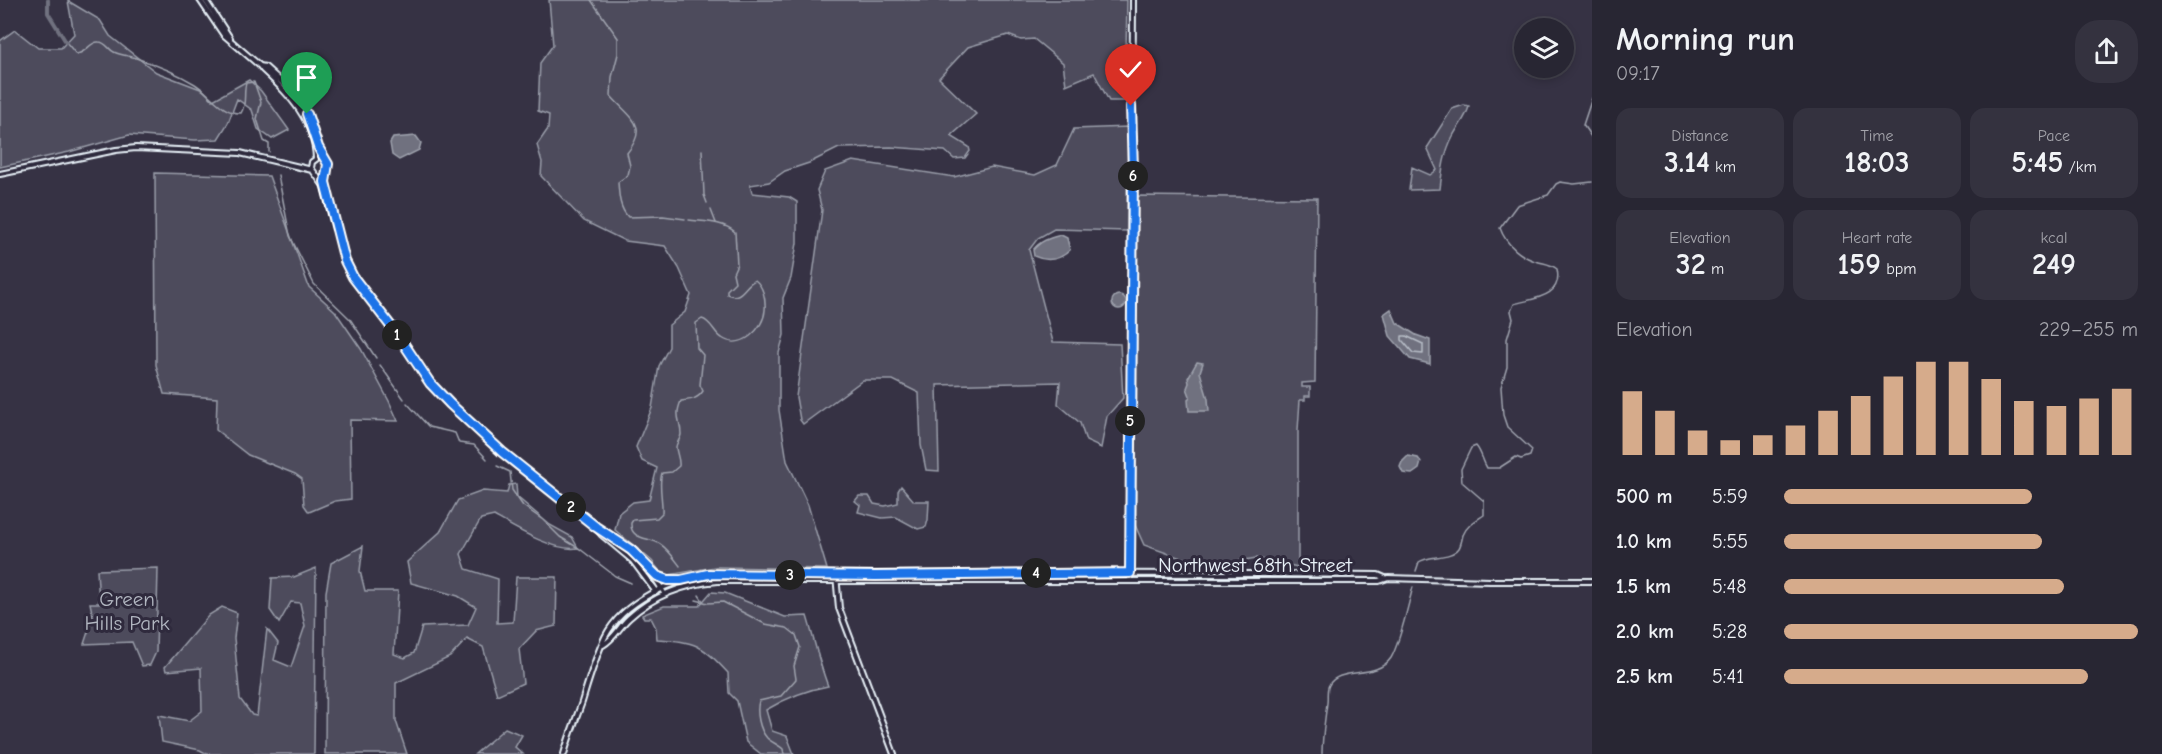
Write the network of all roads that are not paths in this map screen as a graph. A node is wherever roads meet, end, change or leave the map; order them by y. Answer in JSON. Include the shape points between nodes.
{"nodes":[{"id":1,"x":200,"y":0,"type":"edge"},
{"id":2,"x":205,"y":0,"type":"edge"},
{"id":3,"x":1133,"y":0,"type":"edge"},
{"id":4,"x":231,"y":39,"type":"junction"},
{"id":5,"x":260,"y":66,"type":"junction"},
{"id":6,"x":325,"y":159,"type":"junction"},
{"id":7,"x":314,"y":160,"type":"junction"},
{"id":8,"x":291,"y":166,"type":"junction"},
{"id":9,"x":312,"y":170,"type":"junction"},
{"id":10,"x":327,"y":172,"type":"junction"},
{"id":11,"x":0,"y":174,"type":"edge"},
{"id":12,"x":316,"y":174,"type":"junction"},
{"id":13,"x":336,"y":231,"type":"junction"},
{"id":14,"x":596,"y":527,"type":"junction"},
{"id":15,"x":651,"y":571,"type":"junction"},
{"id":16,"x":1130,"y":573,"type":"junction"},
{"id":17,"x":836,"y":575,"type":"junction"},
{"id":18,"x":876,"y":576,"type":"junction"},
{"id":19,"x":1385,"y":578,"type":"junction"},
{"id":20,"x":1130,"y":579,"type":"junction"},
{"id":21,"x":681,"y":580,"type":"junction"},
{"id":22,"x":1592,"y":581,"type":"edge"},
{"id":23,"x":836,"y":582,"type":"junction"},
{"id":24,"x":876,"y":582,"type":"junction"},
{"id":25,"x":661,"y":588,"type":"junction"},
{"id":26,"x":656,"y":591,"type":"junction"},
{"id":27,"x":664,"y":593,"type":"junction"},
{"id":28,"x":659,"y":596,"type":"junction"},
{"id":29,"x":603,"y":645,"type":"junction"},
{"id":30,"x":564,"y":754,"type":"edge"},
{"id":31,"x":894,"y":754,"type":"edge"}],
"edges":[{"from":1,"to":4,"type":"main road","via":[[216,26]]},
{"from":2,"to":4,"type":"main road"},
{"from":3,"to":16,"type":"main road"},
{"from":4,"to":5,"type":"main road"},
{"from":5,"to":6,"type":"main road","via":[[301,103]]},
{"from":5,"to":7,"type":"main road","via":[[302,113],[314,144]]},
{"from":6,"to":7,"type":"main road"},
{"from":6,"to":10,"type":"main road"},
{"from":7,"to":8,"type":"main road"},
{"from":7,"to":9,"type":"main road"},
{"from":8,"to":9,"type":"main road"},
{"from":8,"to":11,"type":"main road","via":[[240,153],[136,148]]},
{"from":9,"to":12,"type":"main road"},
{"from":10,"to":12,"type":"main road"},
{"from":10,"to":13,"type":"main road","via":[[325,182]]},
{"from":12,"to":13,"type":"main road","via":[[324,186]]},
{"from":13,"to":14,"type":"main road","via":[[353,277],[430,383],[502,452]]},
{"from":14,"to":15,"type":"main road","via":[[631,550]]},
{"from":14,"to":26,"type":"main road","via":[[637,566]]},
{"from":15,"to":21,"type":"main road","via":[[664,579]]},
{"from":15,"to":25,"type":"main road"},
{"from":16,"to":18,"type":"main road","name":"Northwest 68th Street"},
{"from":16,"to":19,"type":"main road","name":"Northwest 68th Street"},
{"from":16,"to":20,"type":"main road"},
{"from":17,"to":18,"type":"main road","name":"Northwest 68th Street"},
{"from":17,"to":21,"type":"main road","name":"Northwest 68th Street","via":[[708,574]]},
{"from":17,"to":23,"type":"main road"},
{"from":18,"to":24,"type":"main road"},
{"from":19,"to":20,"type":"main road","name":"Northwest 68th Street"},
{"from":19,"to":22,"type":"main road","name":"Northwest 68th Street"},
{"from":20,"to":24,"type":"main road","name":"Northwest 68th Street"},
{"from":21,"to":25,"type":"main road","name":"Northwest 68th Street"},
{"from":23,"to":24,"type":"main road","name":"Northwest 68th Street"},
{"from":23,"to":27,"type":"main road","name":"Northwest 68th Street","via":[[701,582]]},
{"from":23,"to":31,"type":"main road","via":[[839,608]]},
{"from":25,"to":26,"type":"main road","name":"Northwest 68th Street"},
{"from":25,"to":27,"type":"main road"},
{"from":26,"to":28,"type":"main road"},
{"from":26,"to":29,"type":"main road","name":"Northwest 68th Street","via":[[624,614]]},
{"from":27,"to":28,"type":"main road","name":"Northwest 68th Street"},
{"from":28,"to":29,"type":"main road","name":"Northwest 68th Street","via":[[629,618]]},
{"from":29,"to":30,"type":"main road","via":[[593,664]]}]}
